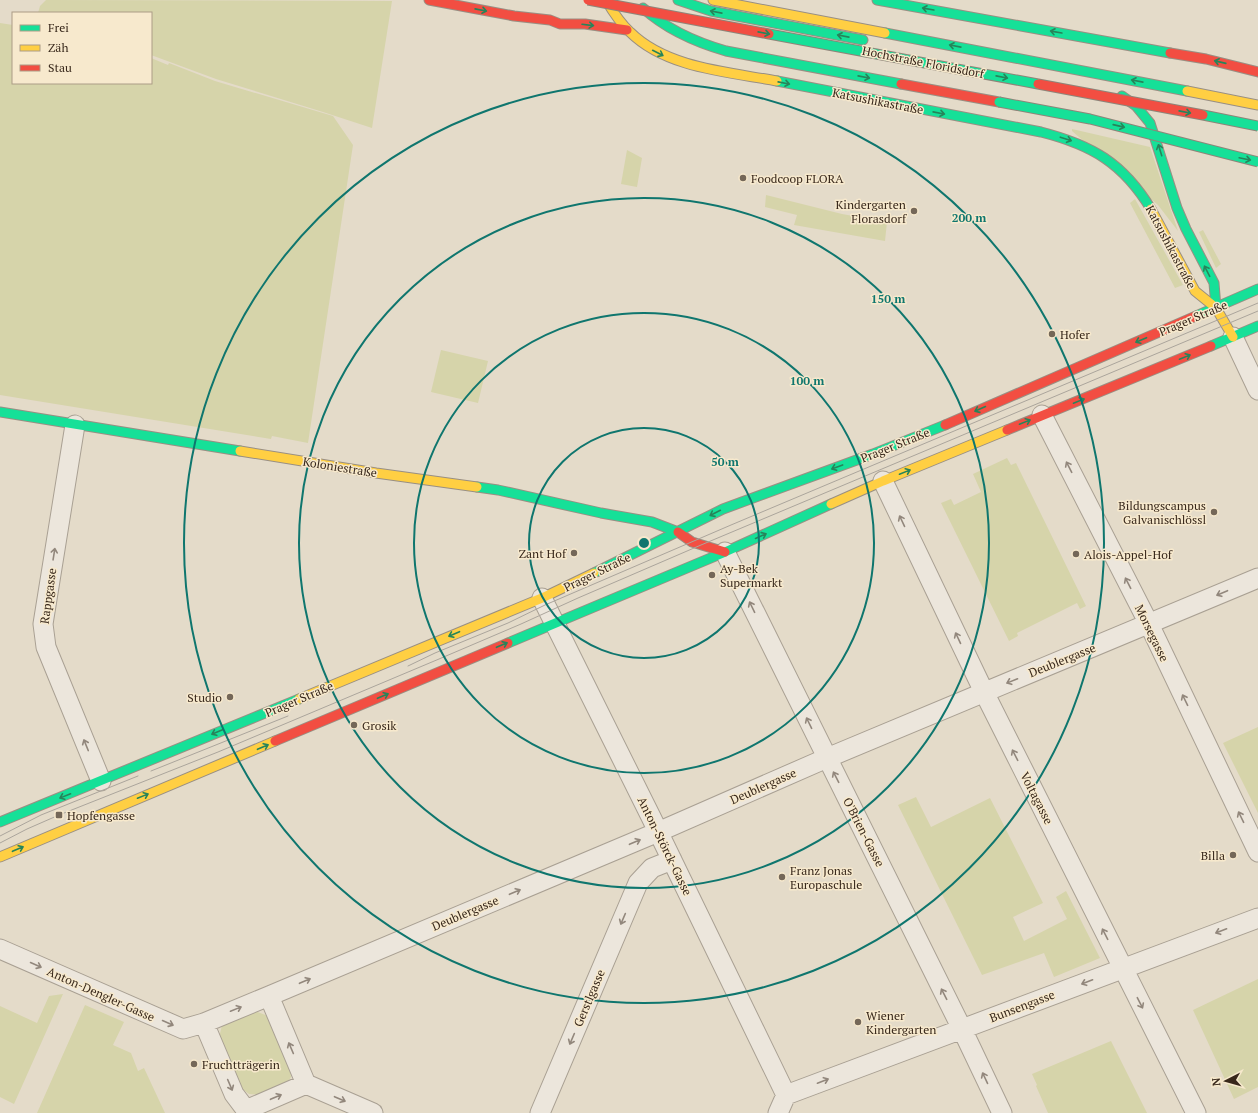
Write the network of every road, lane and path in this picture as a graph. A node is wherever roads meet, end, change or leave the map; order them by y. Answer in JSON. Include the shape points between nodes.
{"nodes":[{"id":1,"x":428,"y":0,"type":"edge"},
{"id":2,"x":598,"y":0,"type":"edge"},
{"id":3,"x":606,"y":0,"type":"edge"},
{"id":4,"x":635,"y":0,"type":"edge"},
{"id":5,"x":678,"y":0,"type":"edge"},
{"id":6,"x":713,"y":0,"type":"edge"},
{"id":7,"x":877,"y":0,"type":"edge"},
{"id":8,"x":587,"y":4,"type":"edge"},
{"id":9,"x":560,"y":14,"type":"dead end"},
{"id":10,"x":550,"y":20,"type":"junction"},
{"id":11,"x":626,"y":30,"type":"junction"},
{"id":12,"x":872,"y":42,"type":"dead end"},
{"id":13,"x":1258,"y":72,"type":"edge"},
{"id":14,"x":1101,"y":87,"type":"dead end"},
{"id":15,"x":1258,"y":105,"type":"edge"},
{"id":16,"x":1258,"y":126,"type":"edge"},
{"id":17,"x":1258,"y":162,"type":"edge"},
{"id":18,"x":1258,"y":289,"type":"edge"},
{"id":19,"x":1216,"y":308,"type":"junction"},
{"id":20,"x":1258,"y":326,"type":"edge"},
{"id":21,"x":1232,"y":337,"type":"junction"},
{"id":22,"x":1258,"y":390,"type":"edge"},
{"id":23,"x":0,"y":412,"type":"edge"},
{"id":24,"x":1042,"y":415,"type":"junction"},
{"id":25,"x":75,"y":425,"type":"junction"},
{"id":26,"x":883,"y":481,"type":"junction"},
{"id":27,"x":678,"y":532,"type":"junction"},
{"id":28,"x":725,"y":552,"type":"junction"},
{"id":29,"x":1258,"y":578,"type":"edge"},
{"id":30,"x":542,"y":598,"type":"junction"},
{"id":31,"x":555,"y":623,"type":"junction"},
{"id":32,"x":1149,"y":624,"type":"junction"},
{"id":33,"x":984,"y":692,"type":"junction"},
{"id":34,"x":827,"y":758,"type":"junction"},
{"id":35,"x":102,"y":785,"type":"junction"},
{"id":36,"x":0,"y":822,"type":"edge"},
{"id":37,"x":658,"y":832,"type":"junction"},
{"id":38,"x":1258,"y":852,"type":"edge"},
{"id":39,"x":0,"y":856,"type":"edge"},
{"id":40,"x":672,"y":860,"type":"junction"},
{"id":41,"x":1258,"y":918,"type":"edge"},
{"id":42,"x":0,"y":949,"type":"edge"},
{"id":43,"x":1123,"y":968,"type":"junction"},
{"id":44,"x":269,"y":996,"type":"junction"},
{"id":45,"x":204,"y":1023,"type":"junction"},
{"id":46,"x":962,"y":1029,"type":"junction"},
{"id":47,"x":306,"y":1084,"type":"junction"},
{"id":48,"x":786,"y":1095,"type":"junction"},
{"id":49,"x":246,"y":1111,"type":"edge"},
{"id":50,"x":373,"y":1113,"type":"edge"},
{"id":51,"x":540,"y":1113,"type":"edge"},
{"id":52,"x":778,"y":1113,"type":"edge"},
{"id":53,"x":1002,"y":1113,"type":"edge"},
{"id":54,"x":1196,"y":1113,"type":"edge"}],
"edges":[{"from":1,"to":10,"type":"main road","one_way":true},
{"from":2,"to":8,"type":"main road"},
{"from":3,"to":11,"type":"main road","name":"Katsushikastraße"},
{"from":4,"to":17,"type":"main road","one_way":true,"bridge":true,"via":[[659,22],[690,39],[726,51],[1090,119]]},
{"from":12,"to":5,"type":"main road","one_way":true,"via":[[711,11]]},
{"from":15,"to":6,"type":"main road","name":"Hochstraße Floridsdorf","one_way":true},
{"from":13,"to":7,"type":"main road","one_way":true,"via":[[1206,59]]},
{"from":8,"to":16,"type":"main road","name":"Hochstraße Floridsdorf","one_way":true,"bridge":true,"via":[[1087,92]]},
{"from":9,"to":10,"type":"main road"},
{"from":10,"to":11,"type":"main road","one_way":true,"via":[[560,24],[585,24]]},
{"from":11,"to":19,"type":"main road","name":"Katsushikastraße","one_way":true,"via":[[656,53],[686,64],[1041,132],[1075,141],[1102,155],[1138,189],[1151,208],[1196,293]]},
{"from":19,"to":14,"type":"main road","name":"Katsushikastraße","one_way":true,"via":[[1214,283],[1177,208],[1150,123],[1130,100]]},
{"from":18,"to":19,"type":"main road","name":"Prager Straße"},
{"from":19,"to":21,"type":"main road"},
{"from":19,"to":27,"type":"main road","name":"Prager Straße","one_way":true,"via":[[938,428],[723,509]]},
{"from":20,"to":21,"type":"main road"},
{"from":21,"to":22,"type":"street"},
{"from":24,"to":21,"type":"main road","one_way":true},
{"from":23,"to":25,"type":"main road","name":"Koloniestraße"},
{"from":26,"to":24,"type":"main road","one_way":true},
{"from":32,"to":24,"type":"street","name":"Morsegasse","one_way":true},
{"from":25,"to":27,"type":"main road","name":"Koloniestraße","via":[[498,490],[652,522]]},
{"from":35,"to":25,"type":"street","name":"Rappgasse","one_way":true,"via":[[46,647],[43,624]]},
{"from":28,"to":26,"type":"main road","one_way":true},
{"from":33,"to":26,"type":"street","name":"Voltagasse","one_way":true},
{"from":27,"to":28,"type":"main road","name":"Koloniestraße","via":[[692,542]]},
{"from":27,"to":30,"type":"main road","name":"Prager Straße"},
{"from":28,"to":31,"type":"main road"},
{"from":34,"to":28,"type":"street","name":"O'Brien-Gasse","one_way":true},
{"from":29,"to":32,"type":"street","name":"Deublergasse","one_way":true},
{"from":30,"to":31,"type":"street","name":"Anton-Störck-Gasse"},
{"from":30,"to":35,"type":"main road","name":"Prager Straße","one_way":true},
{"from":31,"to":37,"type":"street","name":"Anton-Störck-Gasse"},
{"from":39,"to":31,"type":"main road","one_way":true,"via":[[106,807],[246,754]]},
{"from":32,"to":33,"type":"street","name":"Deublergasse","one_way":true},
{"from":38,"to":32,"type":"street","name":"Morsegasse","one_way":true},
{"from":33,"to":34,"type":"street","name":"Deublergasse"},
{"from":43,"to":33,"type":"street","name":"Voltagasse","one_way":true},
{"from":34,"to":37,"type":"street","name":"Deublergasse"},
{"from":46,"to":34,"type":"street","name":"O'Brien-Gasse","one_way":true},
{"from":35,"to":36,"type":"main road","name":"Prager Straße","one_way":true},
{"from":37,"to":40,"type":"street","name":"Anton-Störck-Gasse"},
{"from":44,"to":37,"type":"street","name":"Deublergasse","one_way":true},
{"from":40,"to":48,"type":"street","name":"Anton-Störck-Gasse"},
{"from":40,"to":51,"type":"street","name":"Gerstlgasse","one_way":true,"via":[[652,868],[638,883]]},
{"from":41,"to":43,"type":"street","name":"Bunsengasse","one_way":true},
{"from":42,"to":45,"type":"street","name":"Anton-Dengler-Gasse","one_way":true,"via":[[183,1030]]},
{"from":43,"to":46,"type":"street","name":"Bunsengasse","one_way":true},
{"from":43,"to":54,"type":"street","name":"Voltagasse","one_way":true},
{"from":45,"to":44,"type":"street","name":"Deublergasse","one_way":true},
{"from":47,"to":44,"type":"street","one_way":true},
{"from":45,"to":49,"type":"street","one_way":true,"via":[[234,1094]]},
{"from":48,"to":46,"type":"street","name":"Bunsengasse","one_way":true},
{"from":53,"to":46,"type":"street","name":"O'Brien-Gasse","one_way":true},
{"from":49,"to":47,"type":"street","one_way":true},
{"from":47,"to":50,"type":"street","one_way":true},
{"from":48,"to":52,"type":"street"}]}
